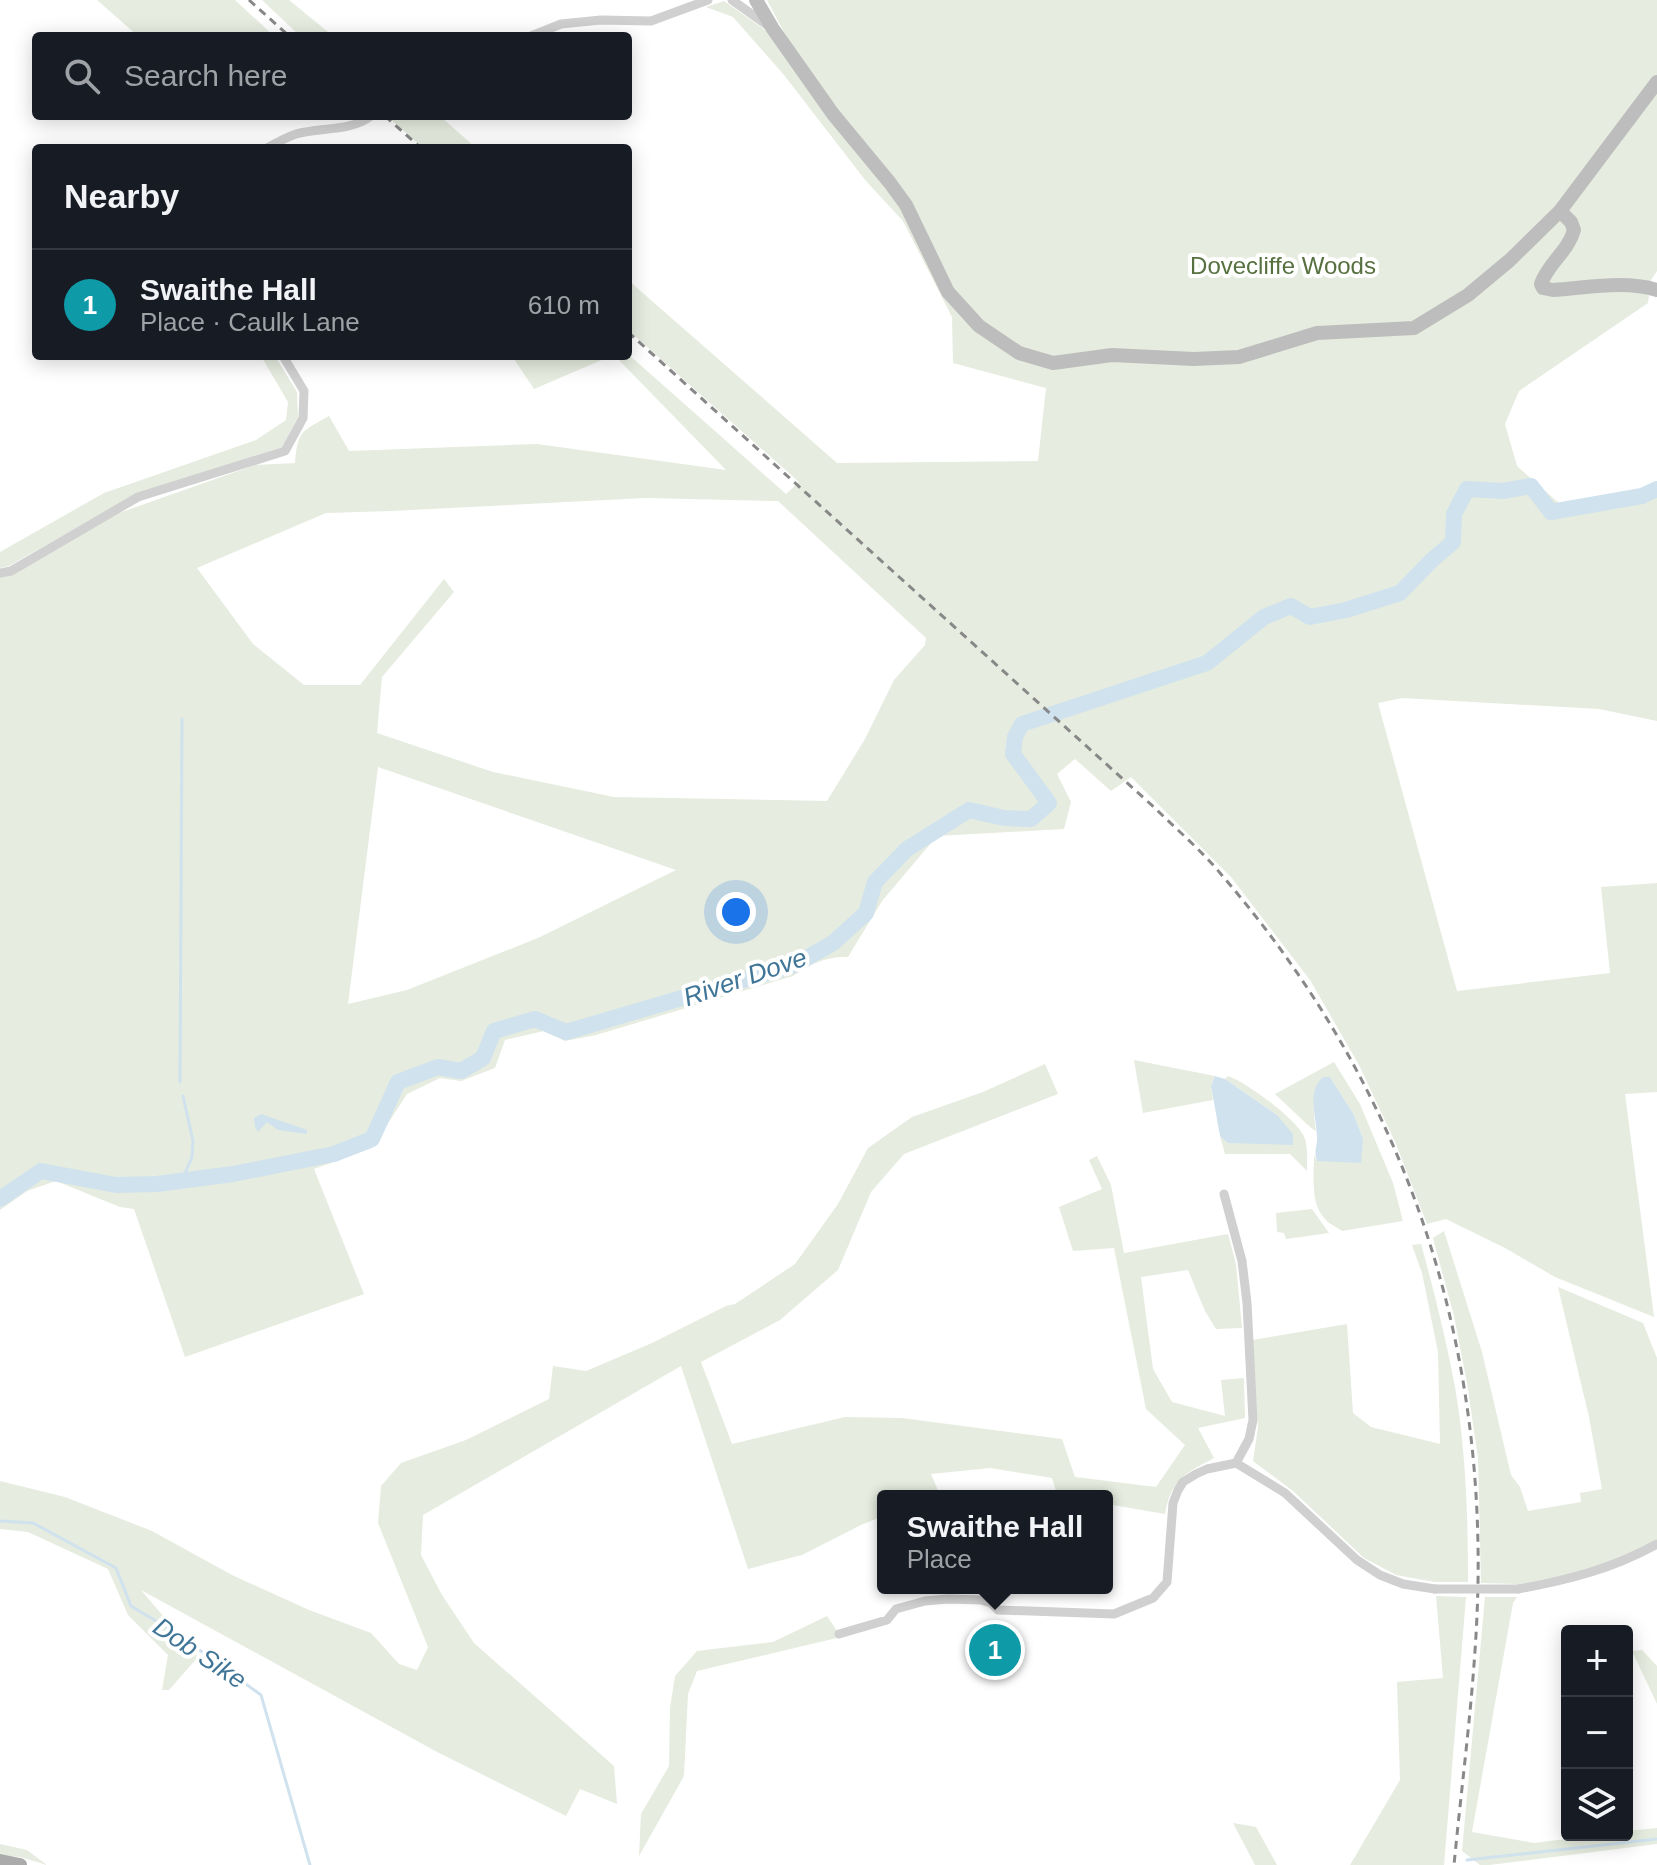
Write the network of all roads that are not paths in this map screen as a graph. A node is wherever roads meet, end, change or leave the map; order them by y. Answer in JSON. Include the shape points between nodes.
{"nodes":[{"id":1,"x":708,"y":0,"type":"edge"},
{"id":2,"x":732,"y":0,"type":"edge"},
{"id":3,"x":756,"y":0,"type":"edge"},
{"id":4,"x":773,"y":29,"type":"junction"},
{"id":5,"x":541,"y":32,"type":"edge"},
{"id":6,"x":1657,"y":82,"type":"edge"},
{"id":7,"x":365,"y":120,"type":"edge"},
{"id":8,"x":276,"y":144,"type":"edge"},
{"id":9,"x":1560,"y":211,"type":"junction"},
{"id":10,"x":1657,"y":290,"type":"edge"},
{"id":11,"x":285,"y":360,"type":"edge"},
{"id":12,"x":0,"y":573,"type":"edge"},
{"id":13,"x":1224,"y":1194,"type":"dead end"},
{"id":14,"x":1236,"y":1463,"type":"junction"},
{"id":15,"x":1657,"y":1544,"type":"edge"},
{"id":16,"x":839,"y":1634,"type":"dead end"},
{"id":17,"x":0,"y":1861,"type":"edge"},
{"id":18,"x":20,"y":1865,"type":"edge"}],
"edges":[{"from":1,"to":5,"type":"street","via":[[651,21],[601,20]]},
{"from":2,"to":4,"type":"street"},
{"from":3,"to":4,"type":"street"},
{"from":4,"to":9,"type":"street","via":[[906,205],[948,292],[979,326],[1019,353],[1053,363],[1112,355],[1239,357],[1317,333],[1414,328],[1468,295]]},
{"from":6,"to":9,"type":"street"},
{"from":7,"to":8,"type":"street"},
{"from":9,"to":10,"type":"street","via":[[1574,230],[1566,249],[1547,269],[1543,288],[1640,285]]},
{"from":11,"to":12,"type":"street","via":[[304,391],[303,418],[285,451],[138,497]]},
{"from":13,"to":14,"type":"street","via":[[1242,1261],[1253,1420]]},
{"from":14,"to":15,"type":"street","bridge":true,"via":[[1285,1493],[1357,1560],[1403,1584],[1518,1589],[1595,1572]]},
{"from":14,"to":16,"type":"street","via":[[1207,1469],[1181,1485],[1173,1503],[1167,1582],[1153,1598],[1133,1607],[1093,1614],[998,1610],[981,1600],[925,1601],[896,1609],[887,1620]]},
{"from":17,"to":18,"type":"main road"}]}
